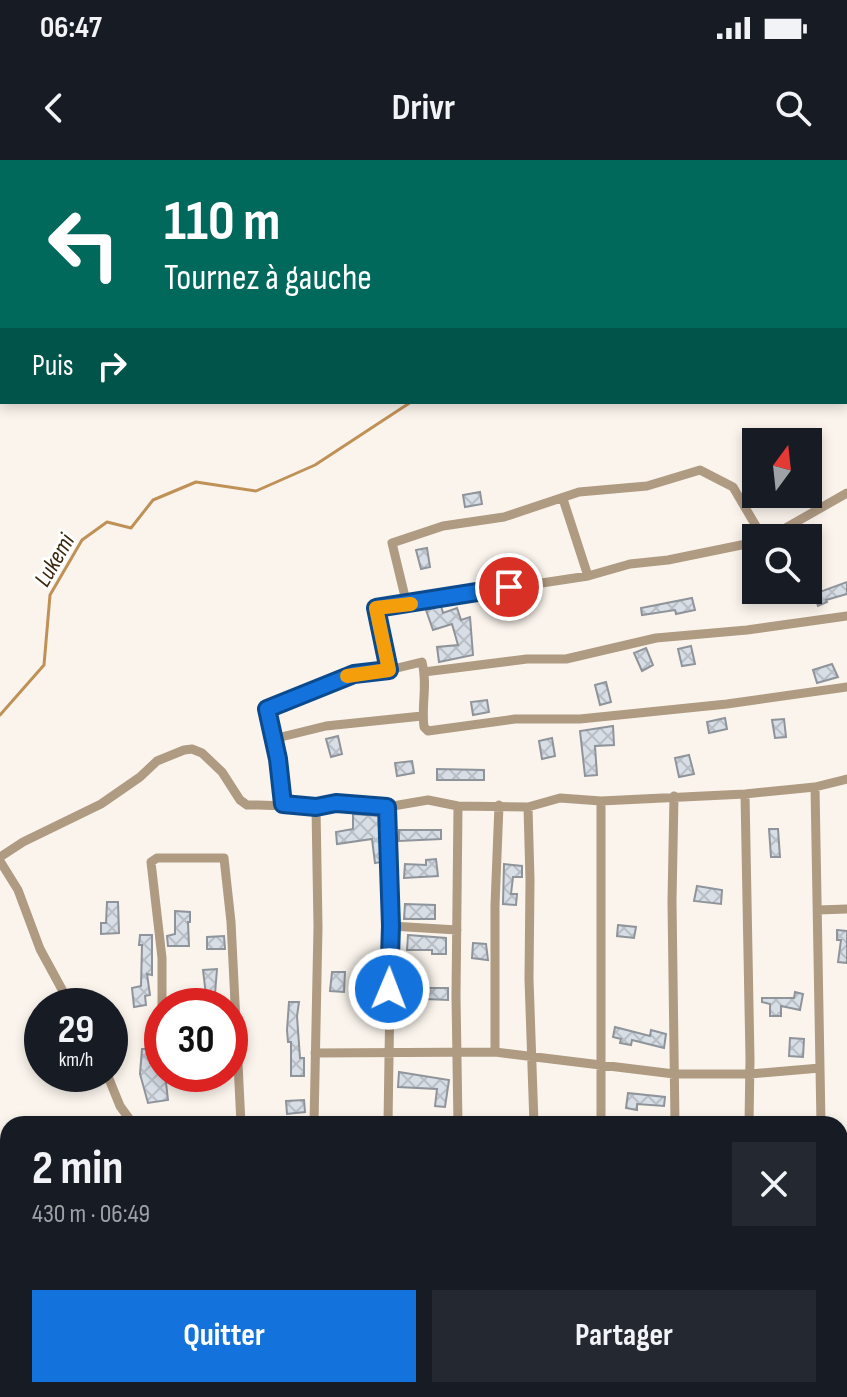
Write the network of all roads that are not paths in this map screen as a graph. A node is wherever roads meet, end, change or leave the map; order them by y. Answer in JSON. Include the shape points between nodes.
{"nodes":[{"id":1,"x":847,"y":493,"type":"edge"},
{"id":2,"x":563,"y":499,"type":"junction"},
{"id":3,"x":756,"y":524,"type":"edge"},
{"id":4,"x":791,"y":524,"type":"edge"},
{"id":5,"x":742,"y":544,"type":"edge"},
{"id":6,"x":588,"y":576,"type":"junction"},
{"id":7,"x":407,"y":605,"type":"junction"},
{"id":8,"x":847,"y":616,"type":"edge"},
{"id":9,"x":389,"y":670,"type":"junction"},
{"id":10,"x":424,"y":672,"type":"junction"},
{"id":11,"x":847,"y":687,"type":"edge"},
{"id":12,"x":422,"y":716,"type":"junction"},
{"id":13,"x":273,"y":739,"type":"junction"},
{"id":14,"x":847,"y":779,"type":"edge"},
{"id":15,"x":815,"y":787,"type":"junction"},
{"id":16,"x":745,"y":794,"type":"junction"},
{"id":17,"x":674,"y":796,"type":"junction"},
{"id":18,"x":601,"y":801,"type":"junction"},
{"id":19,"x":283,"y":804,"type":"junction"},
{"id":20,"x":499,"y":805,"type":"junction"},
{"id":21,"x":458,"y":806,"type":"junction"},
{"id":22,"x":316,"y":807,"type":"junction"},
{"id":23,"x":387,"y":807,"type":"junction"},
{"id":24,"x":528,"y":807,"type":"junction"},
{"id":25,"x":0,"y":859,"type":"edge"},
{"id":26,"x":847,"y":909,"type":"edge"},
{"id":27,"x":818,"y":910,"type":"junction"},
{"id":28,"x":391,"y":926,"type":"junction"},
{"id":29,"x":457,"y":930,"type":"junction"},
{"id":30,"x":61,"y":988,"type":"edge"},
{"id":31,"x":162,"y":988,"type":"edge"},
{"id":32,"x":234,"y":988,"type":"edge"},
{"id":33,"x":387,"y":1051,"type":"junction"},
{"id":34,"x":457,"y":1051,"type":"junction"},
{"id":35,"x":495,"y":1052,"type":"junction"},
{"id":36,"x":315,"y":1053,"type":"junction"},
{"id":37,"x":532,"y":1056,"type":"junction"},
{"id":38,"x":602,"y":1065,"type":"junction"},
{"id":39,"x":820,"y":1068,"type":"junction"},
{"id":40,"x":674,"y":1074,"type":"junction"},
{"id":41,"x":750,"y":1074,"type":"junction"},
{"id":42,"x":114,"y":1092,"type":"edge"},
{"id":43,"x":239,"y":1092,"type":"edge"},
{"id":44,"x":127,"y":1116,"type":"edge"},
{"id":45,"x":241,"y":1116,"type":"edge"},
{"id":46,"x":314,"y":1116,"type":"edge"},
{"id":47,"x":388,"y":1116,"type":"edge"},
{"id":48,"x":458,"y":1116,"type":"edge"},
{"id":49,"x":534,"y":1116,"type":"edge"},
{"id":50,"x":601,"y":1116,"type":"edge"},
{"id":51,"x":675,"y":1116,"type":"edge"},
{"id":52,"x":749,"y":1116,"type":"edge"},
{"id":53,"x":821,"y":1116,"type":"edge"}],
"edges":[{"from":1,"to":4,"type":"street"},
{"from":2,"to":3,"type":"street","via":[[579,492],[647,486],[700,470],[733,487]]},
{"from":2,"to":6,"type":"street"},
{"from":2,"to":7,"type":"street","via":[[392,543]]},
{"from":5,"to":6,"type":"street"},
{"from":6,"to":7,"type":"street"},
{"from":7,"to":9,"type":"street","via":[[376,608]]},
{"from":8,"to":10,"type":"street","via":[[656,638],[566,659]]},
{"from":9,"to":10,"type":"street","via":[[422,662]]},
{"from":9,"to":13,"type":"street","via":[[354,674],[267,709]]},
{"from":10,"to":12,"type":"street"},
{"from":11,"to":12,"type":"street","via":[[428,731]]},
{"from":12,"to":13,"type":"street","via":[[326,726]]},
{"from":13,"to":19,"type":"street"},
{"from":14,"to":15,"type":"street"},
{"from":15,"to":16,"type":"street"},
{"from":15,"to":27,"type":"street"},
{"from":16,"to":17,"type":"street"},
{"from":16,"to":41,"type":"street"},
{"from":17,"to":18,"type":"street"},
{"from":17,"to":40,"type":"street"},
{"from":18,"to":24,"type":"street","via":[[560,798]]},
{"from":18,"to":38,"type":"street"},
{"from":19,"to":22,"type":"street"},
{"from":19,"to":25,"type":"street","via":[[247,805],[213,762],[202,753],[184,750],[157,761],[101,804]]},
{"from":20,"to":21,"type":"street"},
{"from":20,"to":24,"type":"street"},
{"from":20,"to":35,"type":"street"},
{"from":21,"to":23,"type":"street","via":[[428,800]]},
{"from":21,"to":29,"type":"street"},
{"from":22,"to":23,"type":"street"},
{"from":22,"to":36,"type":"street"},
{"from":23,"to":28,"type":"street"},
{"from":24,"to":37,"type":"street"},
{"from":25,"to":30,"type":"street"},
{"from":26,"to":27,"type":"street"},
{"from":27,"to":39,"type":"street"},
{"from":28,"to":29,"type":"street"},
{"from":28,"to":33,"type":"street"},
{"from":29,"to":34,"type":"street"},
{"from":31,"to":32,"type":"street","via":[[151,862],[157,858],[224,858]]},
{"from":33,"to":34,"type":"street"},
{"from":33,"to":36,"type":"street"},
{"from":33,"to":47,"type":"street"},
{"from":34,"to":35,"type":"street"},
{"from":34,"to":48,"type":"street"},
{"from":35,"to":37,"type":"street"},
{"from":36,"to":46,"type":"street"},
{"from":37,"to":38,"type":"street"},
{"from":37,"to":49,"type":"street"},
{"from":38,"to":40,"type":"street"},
{"from":38,"to":50,"type":"street"},
{"from":39,"to":41,"type":"street"},
{"from":39,"to":53,"type":"street"},
{"from":40,"to":41,"type":"street"},
{"from":40,"to":51,"type":"street"},
{"from":41,"to":52,"type":"street"},
{"from":42,"to":44,"type":"street"},
{"from":43,"to":45,"type":"street"}]}
